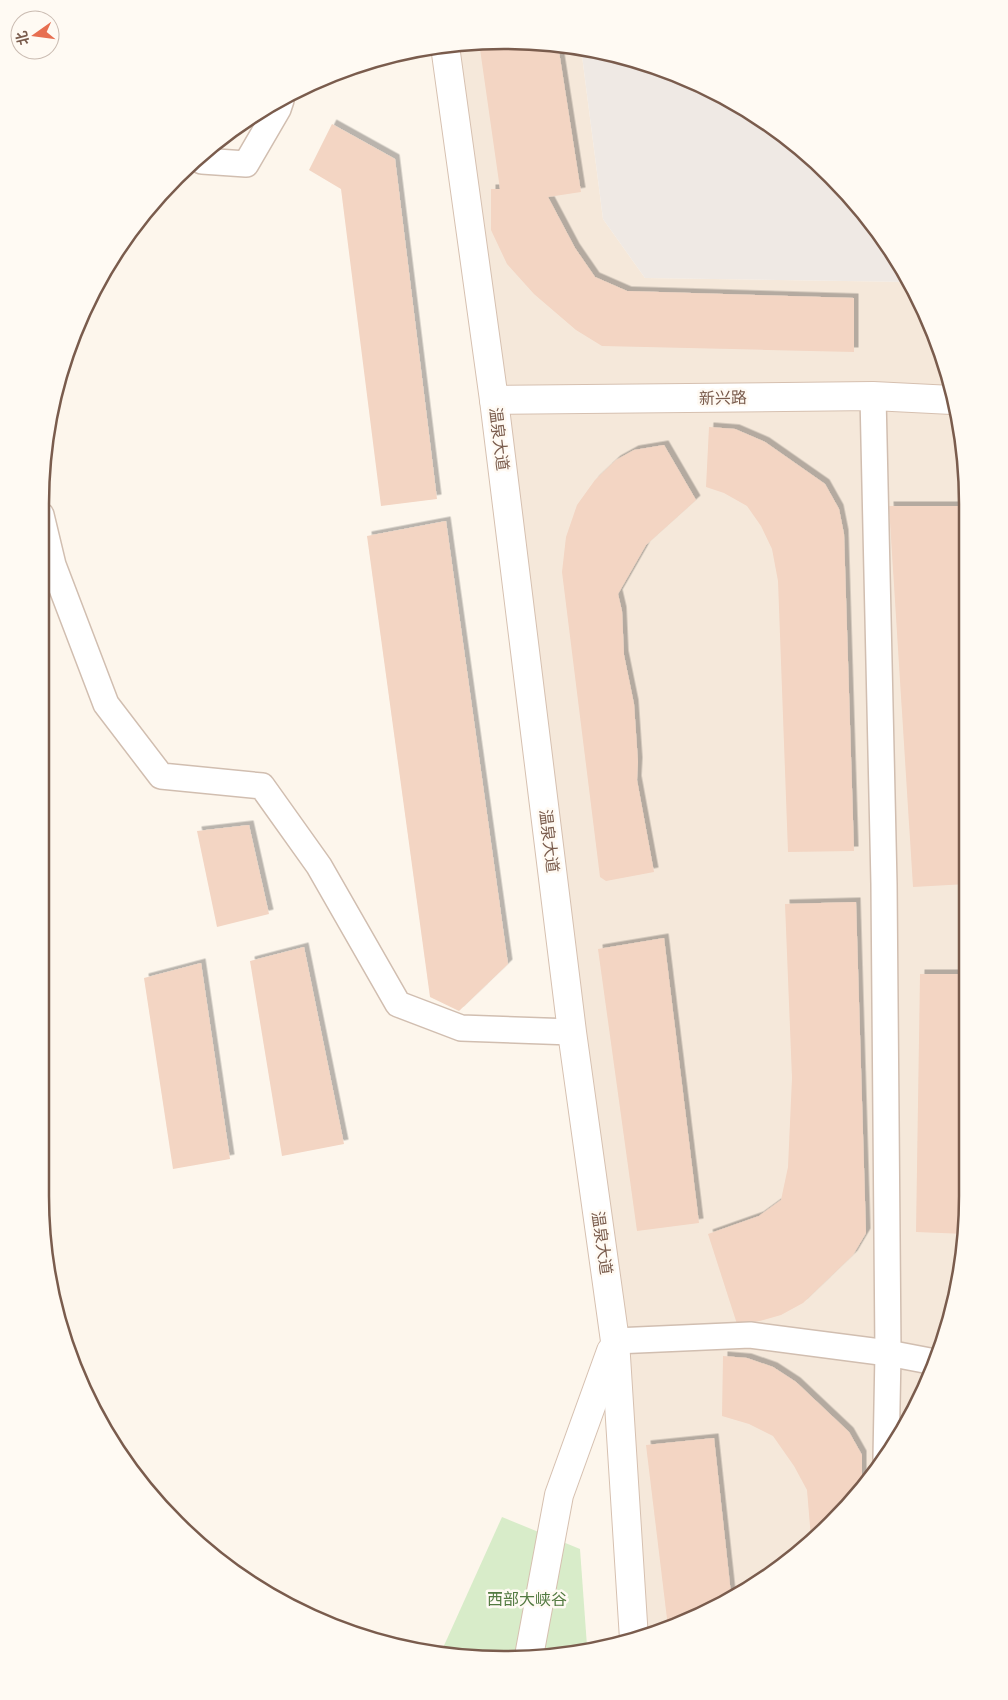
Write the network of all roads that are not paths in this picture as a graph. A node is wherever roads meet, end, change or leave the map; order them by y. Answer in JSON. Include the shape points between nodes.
{"nodes":[{"id":1,"x":446,"y":53,"type":"edge"},
{"id":2,"x":278,"y":109,"type":"edge"},
{"id":3,"x":204,"y":162,"type":"edge"},
{"id":4,"x":873,"y":396,"type":"junction"},
{"id":5,"x":494,"y":400,"type":"junction"},
{"id":6,"x":947,"y":400,"type":"edge"},
{"id":7,"x":49,"y":549,"type":"edge"},
{"id":8,"x":572,"y":1032,"type":"junction"},
{"id":9,"x":615,"y":1341,"type":"junction"},
{"id":10,"x":888,"y":1353,"type":"junction"},
{"id":11,"x":928,"y":1361,"type":"edge"},
{"id":12,"x":886,"y":1444,"type":"edge"},
{"id":13,"x":634,"y":1632,"type":"edge"},
{"id":14,"x":530,"y":1650,"type":"edge"}],
"edges":[{"from":1,"to":5,"type":"main road","name":"温泉大道"},
{"from":2,"to":3,"type":"street","via":[[246,164]]},
{"from":4,"to":5,"type":"main road","name":"新兴路"},
{"from":4,"to":6,"type":"main road","name":"新兴路"},
{"from":4,"to":10,"type":"street","via":[[884,884]]},
{"from":5,"to":8,"type":"main road","name":"温泉大道"},
{"from":7,"to":8,"type":"street","via":[[106,704],[161,776],[262,786],[320,866],[398,1004],[461,1028]]},
{"from":8,"to":9,"type":"main road","name":"温泉大道"},
{"from":9,"to":10,"type":"street","via":[[750,1335]]},
{"from":9,"to":13,"type":"main road","name":"温泉大道"},
{"from":9,"to":14,"type":"main road","via":[[559,1495]]},
{"from":10,"to":11,"type":"street"},
{"from":10,"to":12,"type":"street"}]}
